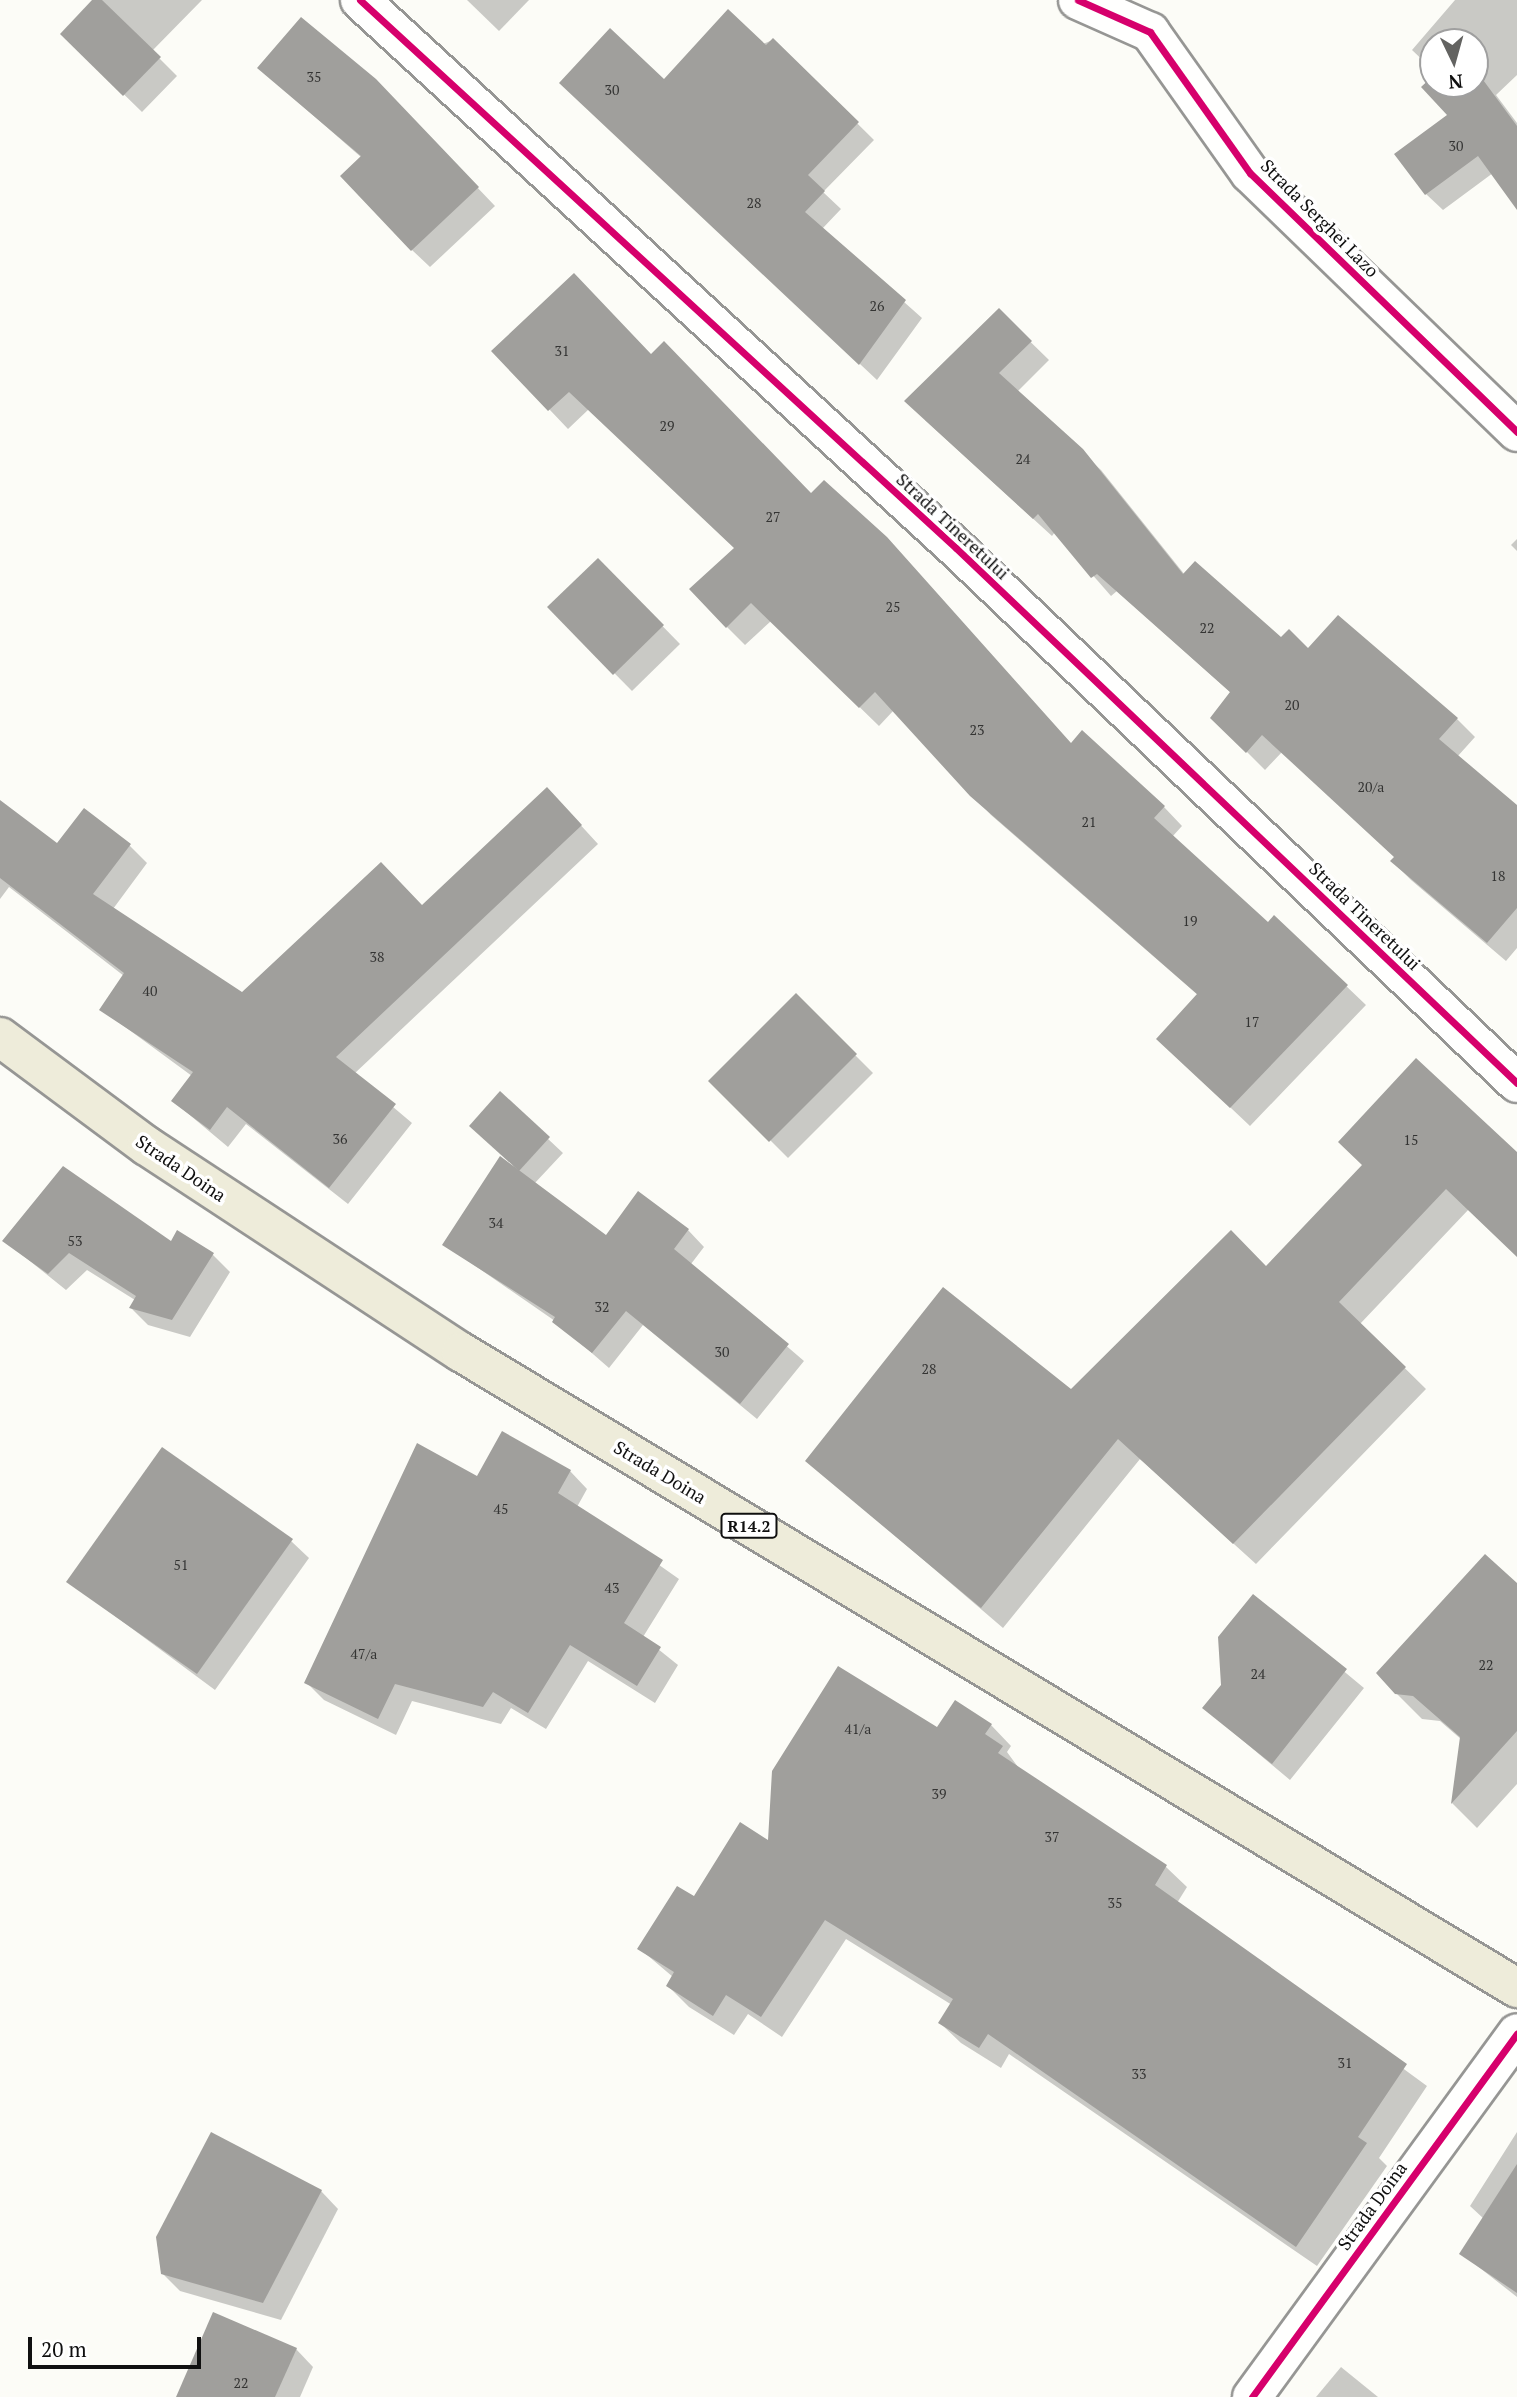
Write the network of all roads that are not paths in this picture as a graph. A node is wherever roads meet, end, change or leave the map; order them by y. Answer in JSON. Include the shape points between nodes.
{"nodes":[{"id":1,"x":360,"y":0,"type":"edge"},
{"id":2,"x":1078,"y":0,"type":"edge"},
{"id":3,"x":1517,"y":432,"type":"edge"},
{"id":4,"x":0,"y":1037,"type":"edge"},
{"id":5,"x":1517,"y":1083,"type":"edge"},
{"id":6,"x":1517,"y":1987,"type":"edge"},
{"id":7,"x":1517,"y":2032,"type":"edge"},
{"id":8,"x":1252,"y":2397,"type":"edge"}],
"edges":[{"from":1,"to":5,"type":"street","name":"Strada Tineretului","via":[[956,548]]},
{"from":2,"to":3,"type":"street","name":"Strada Serghei Lazo","via":[[1150,32],[1250,173]]},
{"from":4,"to":6,"type":"main road","name":"Strada Doina","number":"R14.2","via":[[147,1146],[461,1352]]},
{"from":7,"to":8,"type":"street","name":"Strada Doina"}]}
